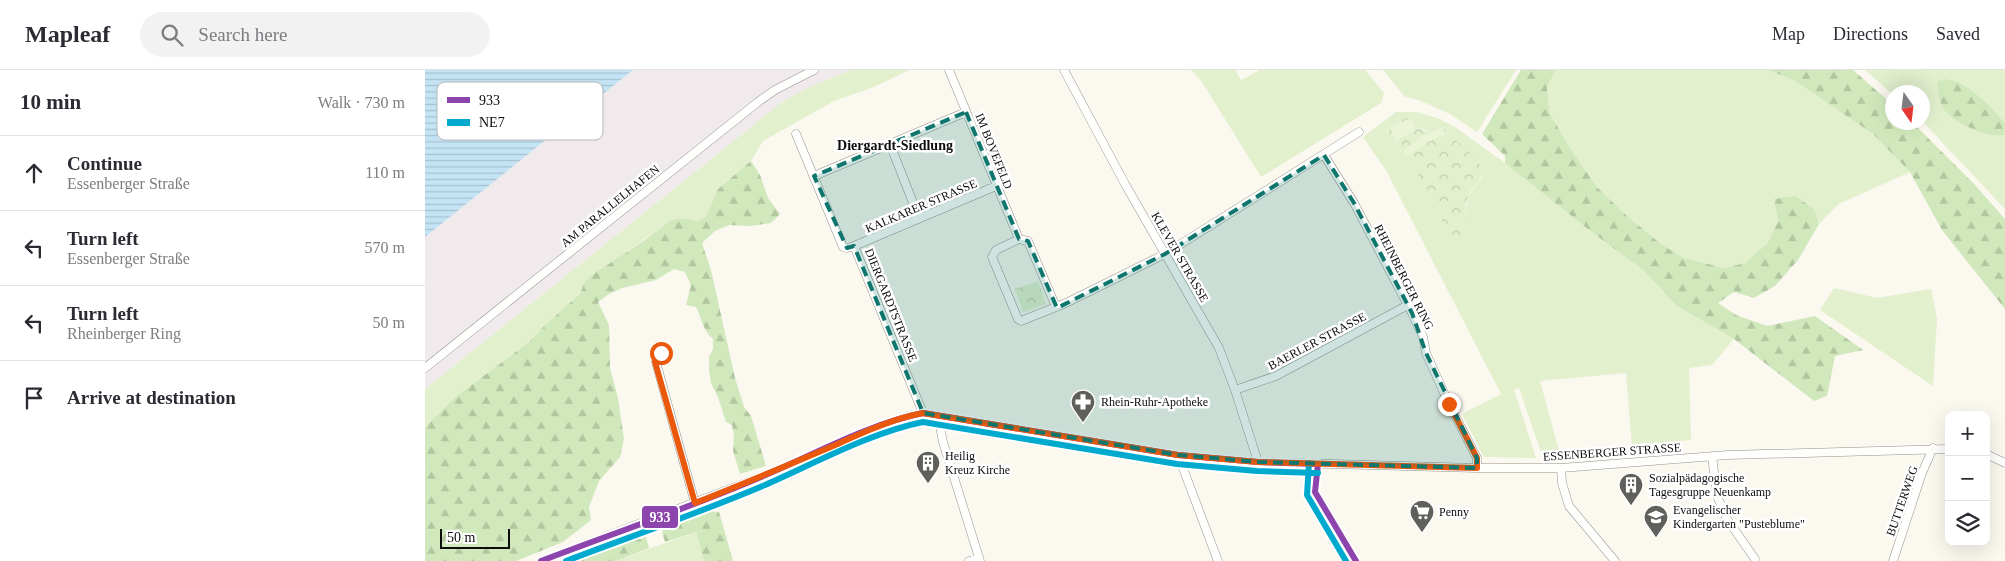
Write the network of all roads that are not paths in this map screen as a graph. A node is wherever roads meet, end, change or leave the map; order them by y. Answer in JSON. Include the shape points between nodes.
{"nodes":[{"id":1,"x":813,"y":70,"type":"edge"},
{"id":2,"x":949,"y":70,"type":"edge"},
{"id":3,"x":1065,"y":70,"type":"edge"},
{"id":4,"x":966,"y":112,"type":"junction"},
{"id":5,"x":1359,"y":132,"type":"dead end"},
{"id":6,"x":796,"y":134,"type":"dead end"},
{"id":7,"x":890,"y":144,"type":"junction"},
{"id":8,"x":1324,"y":155,"type":"junction"},
{"id":9,"x":814,"y":176,"type":"junction"},
{"id":10,"x":997,"y":186,"type":"junction"},
{"id":11,"x":919,"y":218,"type":"junction"},
{"id":12,"x":1019,"y":239,"type":"junction"},
{"id":13,"x":854,"y":246,"type":"junction"},
{"id":14,"x":1165,"y":254,"type":"junction"},
{"id":15,"x":1408,"y":306,"type":"junction"},
{"id":16,"x":1057,"y":307,"type":"junction"},
{"id":17,"x":661,"y":353,"type":"dead end"},
{"id":18,"x":425,"y":368,"type":"edge"},
{"id":19,"x":1235,"y":390,"type":"junction"},
{"id":20,"x":923,"y":413,"type":"junction"},
{"id":21,"x":939,"y":416,"type":"junction"},
{"id":22,"x":1933,"y":448,"type":"junction"},
{"id":23,"x":1945,"y":449,"type":"edge"},
{"id":24,"x":1178,"y":455,"type":"junction"},
{"id":25,"x":1712,"y":456,"type":"junction"},
{"id":26,"x":1990,"y":456,"type":"edge"},
{"id":27,"x":1258,"y":462,"type":"junction"},
{"id":28,"x":2005,"y":463,"type":"edge"},
{"id":29,"x":1318,"y":464,"type":"junction"},
{"id":30,"x":1477,"y":468,"type":"junction"},
{"id":31,"x":1561,"y":468,"type":"junction"},
{"id":32,"x":695,"y":503,"type":"junction"},
{"id":33,"x":1755,"y":558,"type":"dead end"},
{"id":34,"x":980,"y":559,"type":"edge"},
{"id":35,"x":541,"y":561,"type":"edge"},
{"id":36,"x":969,"y":561,"type":"edge"},
{"id":37,"x":1218,"y":561,"type":"edge"},
{"id":38,"x":1356,"y":561,"type":"edge"},
{"id":39,"x":1615,"y":561,"type":"edge"},
{"id":40,"x":1893,"y":561,"type":"edge"}],
"edges":[{"from":1,"to":18,"type":"street","name":"AM PARALLELHAFEN","via":[[758,102]]},
{"from":2,"to":4,"type":"street","name":"IM BOVEFELD"},
{"from":3,"to":14,"type":"street","name":"KLEVER STRASSE"},
{"from":4,"to":7,"type":"street"},
{"from":4,"to":10,"type":"street","name":"IM BOVEFELD"},
{"from":5,"to":8,"type":"street"},
{"from":6,"to":9,"type":"street","name":"DIERGARDTSTRASSE"},
{"from":7,"to":9,"type":"street"},
{"from":7,"to":11,"type":"street"},
{"from":8,"to":14,"type":"street"},
{"from":8,"to":15,"type":"street","name":"RHEINBERGER RING","via":[[1354,203]]},
{"from":9,"to":13,"type":"street","name":"DIERGARDTSTRASSE","via":[[843,247]]},
{"from":10,"to":11,"type":"street","name":"KALKARER STRASSE"},
{"from":10,"to":12,"type":"street","name":"IM BOVEFELD"},
{"from":11,"to":13,"type":"street","name":"KALKARER STRASSE"},
{"from":12,"to":16,"type":"street","name":"IM BOVEFELD","via":[[1028,241]]},
{"from":12,"to":16,"type":"street","via":[[995,250],[992,257],[1018,319],[1026,321]]},
{"from":13,"to":20,"type":"street","name":"DIERGARDTSTRASSE"},
{"from":14,"to":16,"type":"street"},
{"from":14,"to":19,"type":"street","name":"KLEVER STRASSE","via":[[1219,348]]},
{"from":15,"to":19,"type":"street","name":"BAERLER STRASSE","via":[[1276,376]]},
{"from":15,"to":30,"type":"street","name":"RHEINBERGER RING","via":[[1449,404],[1477,458]]},
{"from":17,"to":32,"type":"street","via":[[655,362]]},
{"from":19,"to":27,"type":"street","name":"KLEVER STRASSE"},
{"from":20,"to":21,"type":"street","name":"ESSENBERGER STRASSE"},
{"from":20,"to":32,"type":"street","name":"ESSENBERGER STRASSE","via":[[867,431]]},
{"from":21,"to":24,"type":"street","name":"ESSENBERGER STRASSE"},
{"from":21,"to":34,"type":"street","via":[[943,442]]},
{"from":22,"to":23,"type":"street","name":"ESSENBERGER STRASSE"},
{"from":22,"to":25,"type":"street","name":"ESSENBERGER STRASSE"},
{"from":22,"to":40,"type":"street","name":"BUTTERWEG"},
{"from":24,"to":27,"type":"street","name":"ESSENBERGER STRASSE"},
{"from":24,"to":37,"type":"street"},
{"from":25,"to":31,"type":"street","name":"ESSENBERGER STRASSE"},
{"from":25,"to":33,"type":"street","via":[[1717,496],[1727,519]]},
{"from":26,"to":28,"type":"street"},
{"from":27,"to":29,"type":"street","name":"ESSENBERGER STRASSE"},
{"from":29,"to":30,"type":"street","name":"ESSENBERGER STRASSE"},
{"from":29,"to":38,"type":"street","via":[[1315,492]]},
{"from":30,"to":31,"type":"street","name":"ESSENBERGER STRASSE"},
{"from":31,"to":39,"type":"street","via":[[1569,506]]},
{"from":32,"to":35,"type":"street","name":"ESSENBERGER STRASSE"},
{"from":34,"to":36,"type":"street"}]}
